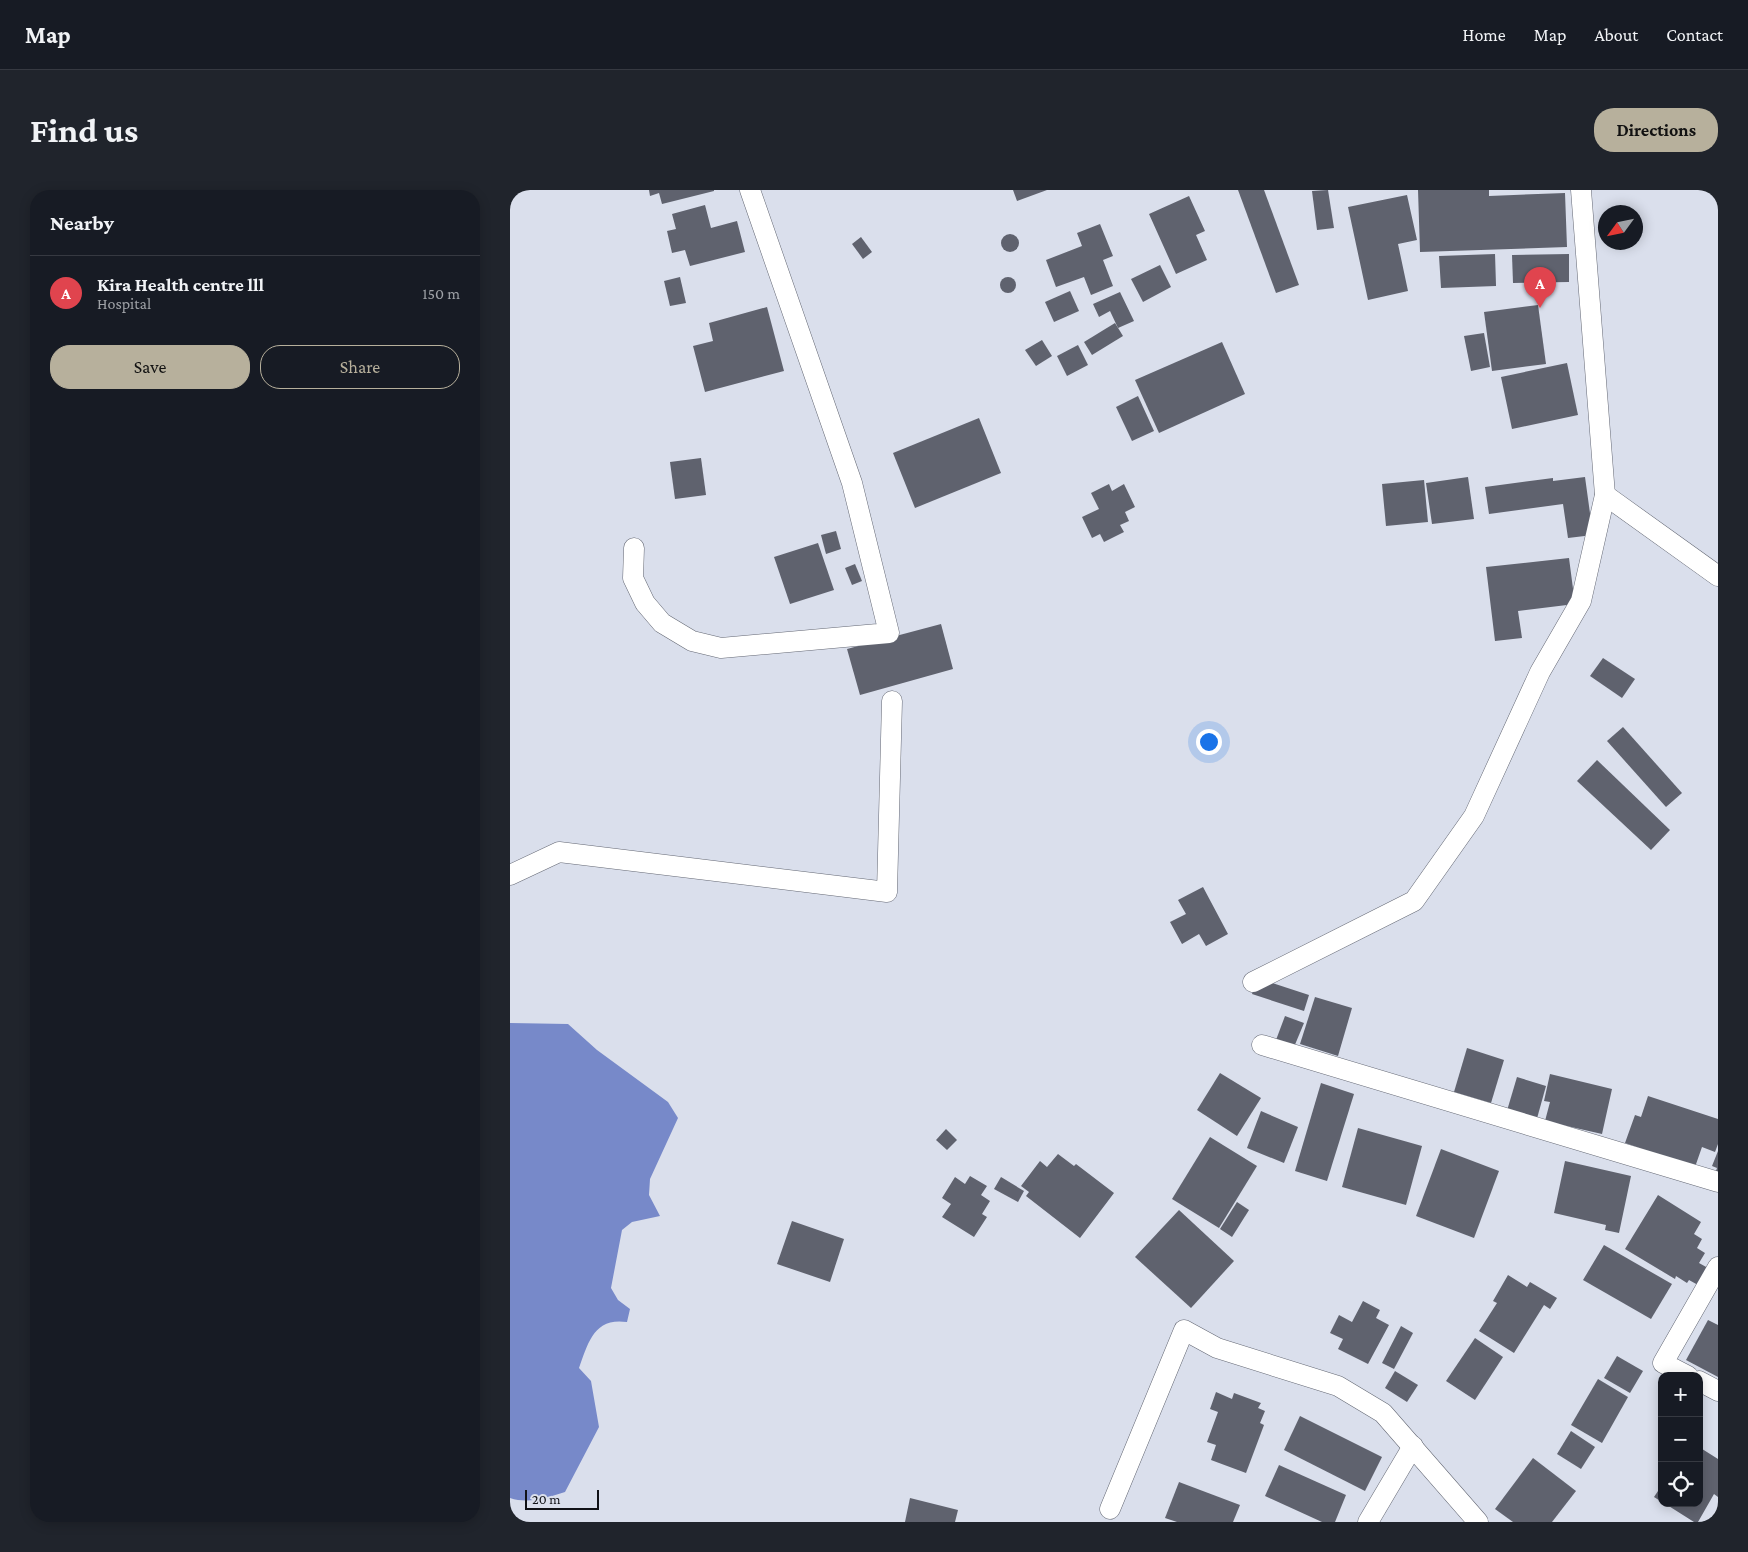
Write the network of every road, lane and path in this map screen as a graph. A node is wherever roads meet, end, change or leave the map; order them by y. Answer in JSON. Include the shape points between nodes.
{"nodes":[{"id":1,"x":750,"y":190,"type":"edge"},
{"id":2,"x":1581,"y":190,"type":"edge"},
{"id":3,"x":1605,"y":495,"type":"junction"},
{"id":4,"x":634,"y":548,"type":"dead end"},
{"id":5,"x":1718,"y":576,"type":"edge"},
{"id":6,"x":892,"y":701,"type":"dead end"},
{"id":7,"x":510,"y":875,"type":"edge"},
{"id":8,"x":1252,"y":982,"type":"dead end"},
{"id":9,"x":1262,"y":1046,"type":"dead end"},
{"id":10,"x":1718,"y":1182,"type":"edge"},
{"id":11,"x":1718,"y":1267,"type":"edge"},
{"id":12,"x":1680,"y":1372,"type":"edge"},
{"id":13,"x":1703,"y":1383,"type":"edge"},
{"id":14,"x":1718,"y":1390,"type":"edge"},
{"id":15,"x":1413,"y":1446,"type":"junction"},
{"id":16,"x":1110,"y":1509,"type":"dead end"},
{"id":17,"x":1368,"y":1522,"type":"edge"},
{"id":18,"x":1478,"y":1522,"type":"edge"}],
"edges":[{"from":1,"to":4,"type":"street","via":[[852,483],[890,633],[722,648],[692,640],[662,623],[644,603],[633,578]]},
{"from":2,"to":3,"type":"street"},
{"from":3,"to":5,"type":"street"},
{"from":3,"to":8,"type":"street","via":[[1581,601],[1540,672],[1474,816],[1414,901]]},
{"from":6,"to":7,"type":"street","via":[[887,892],[559,852]]},
{"from":9,"to":10,"type":"street"},
{"from":11,"to":12,"type":"street","via":[[1663,1364]]},
{"from":13,"to":14,"type":"street"},
{"from":15,"to":16,"type":"street","via":[[1383,1413],[1338,1386],[1217,1348],[1184,1330]]},
{"from":15,"to":17,"type":"street"},
{"from":15,"to":18,"type":"street"}]}
